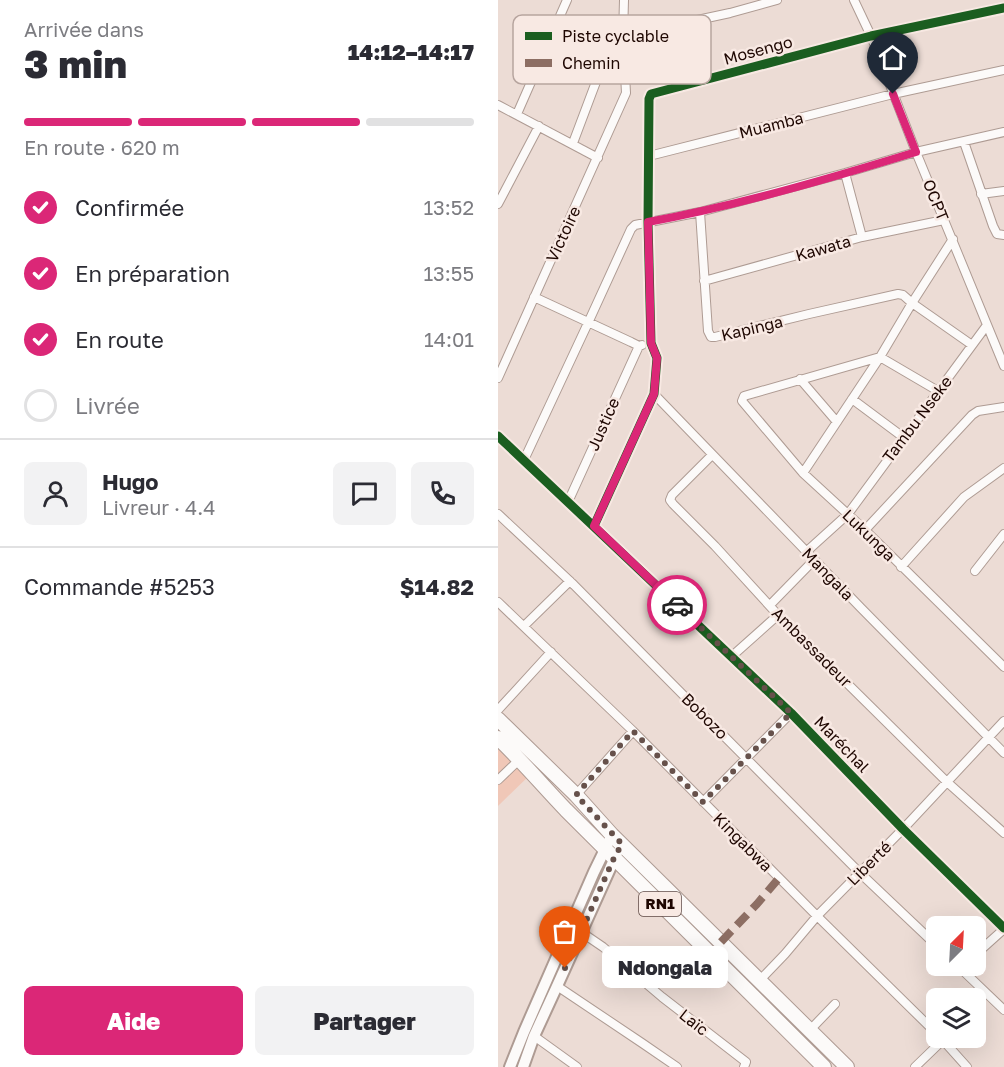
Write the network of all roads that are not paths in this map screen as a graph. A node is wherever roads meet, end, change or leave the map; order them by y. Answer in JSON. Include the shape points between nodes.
{"nodes":[{"id":1,"x":567,"y":0,"type":"edge"},
{"id":2,"x":624,"y":0,"type":"edge"},
{"id":3,"x":777,"y":0,"type":"edge"},
{"id":4,"x":854,"y":0,"type":"edge"},
{"id":5,"x":1004,"y":8,"type":"edge"},
{"id":6,"x":560,"y":15,"type":"edge"},
{"id":7,"x":624,"y":15,"type":"edge"},
{"id":8,"x":711,"y":17,"type":"edge"},
{"id":9,"x":871,"y":36,"type":"junction"},
{"id":10,"x":1004,"y":70,"type":"edge"},
{"id":11,"x":711,"y":78,"type":"edge"},
{"id":12,"x":530,"y":84,"type":"edge"},
{"id":13,"x":595,"y":84,"type":"edge"},
{"id":14,"x":627,"y":84,"type":"edge"},
{"id":15,"x":687,"y":84,"type":"edge"},
{"id":16,"x":893,"y":94,"type":"junction"},
{"id":17,"x":498,"y":105,"type":"edge"},
{"id":18,"x":517,"y":114,"type":"junction"},
{"id":19,"x":539,"y":126,"type":"junction"},
{"id":20,"x":1004,"y":132,"type":"edge"},
{"id":21,"x":964,"y":142,"type":"junction"},
{"id":22,"x":573,"y":143,"type":"junction"},
{"id":23,"x":916,"y":152,"type":"junction"},
{"id":24,"x":649,"y":156,"type":"junction"},
{"id":25,"x":598,"y":158,"type":"junction"},
{"id":26,"x":845,"y":173,"type":"junction"},
{"id":27,"x":1004,"y":191,"type":"edge"},
{"id":28,"x":981,"y":194,"type":"junction"},
{"id":29,"x":498,"y":204,"type":"edge"},
{"id":30,"x":700,"y":212,"type":"junction"},
{"id":31,"x":944,"y":220,"type":"junction"},
{"id":32,"x":648,"y":222,"type":"junction"},
{"id":33,"x":1004,"y":235,"type":"edge"},
{"id":34,"x":862,"y":237,"type":"junction"},
{"id":35,"x":953,"y":239,"type":"junction"},
{"id":36,"x":704,"y":281,"type":"junction"},
{"id":37,"x":534,"y":297,"type":"junction"},
{"id":38,"x":912,"y":303,"type":"junction"},
{"id":39,"x":588,"y":323,"type":"junction"},
{"id":40,"x":987,"y":325,"type":"junction"},
{"id":41,"x":651,"y":343,"type":"junction"},
{"id":42,"x":972,"y":345,"type":"junction"},
{"id":43,"x":639,"y":346,"type":"junction"},
{"id":44,"x":880,"y":357,"type":"junction"},
{"id":45,"x":1004,"y":366,"type":"edge"},
{"id":46,"x":498,"y":378,"type":"edge"},
{"id":47,"x":800,"y":380,"type":"junction"},
{"id":48,"x":938,"y":391,"type":"junction"},
{"id":49,"x":654,"y":394,"type":"junction"},
{"id":50,"x":852,"y":399,"type":"junction"},
{"id":51,"x":1004,"y":407,"type":"edge"},
{"id":52,"x":837,"y":422,"type":"junction"},
{"id":53,"x":498,"y":436,"type":"edge"},
{"id":54,"x":903,"y":437,"type":"junction"},
{"id":55,"x":712,"y":455,"type":"junction"},
{"id":56,"x":524,"y":460,"type":"junction"},
{"id":57,"x":1004,"y":468,"type":"edge"},
{"id":58,"x":803,"y":473,"type":"junction"},
{"id":59,"x":568,"y":502,"type":"junction"},
{"id":60,"x":498,"y":514,"type":"edge"},
{"id":61,"x":848,"y":514,"type":"junction"},
{"id":62,"x":594,"y":526,"type":"junction"},
{"id":63,"x":865,"y":530,"type":"junction"},
{"id":64,"x":1004,"y":534,"type":"edge"},
{"id":65,"x":807,"y":552,"type":"junction"},
{"id":66,"x":814,"y":560,"type":"junction"},
{"id":67,"x":901,"y":567,"type":"junction"},
{"id":68,"x":975,"y":571,"type":"dead end"},
{"id":69,"x":570,"y":581,"type":"junction"},
{"id":70,"x":498,"y":602,"type":"edge"},
{"id":71,"x":770,"y":605,"type":"junction"},
{"id":72,"x":778,"y":615,"type":"junction"},
{"id":73,"x":524,"y":626,"type":"junction"},
{"id":74,"x":551,"y":652,"type":"junction"},
{"id":75,"x":731,"y":657,"type":"junction"},
{"id":76,"x":1004,"y":667,"type":"edge"},
{"id":77,"x":498,"y":711,"type":"edge"},
{"id":78,"x":791,"y":713,"type":"junction"},
{"id":79,"x":498,"y":719,"type":"edge"},
{"id":80,"x":1004,"y":721,"type":"edge"},
{"id":81,"x":633,"y":731,"type":"junction"},
{"id":82,"x":498,"y":738,"type":"edge"},
{"id":83,"x":988,"y":738,"type":"junction"},
{"id":84,"x":1004,"y":753,"type":"edge"},
{"id":85,"x":746,"y":758,"type":"junction"},
{"id":86,"x":520,"y":759,"type":"junction"},
{"id":87,"x":498,"y":780,"type":"edge"},
{"id":88,"x":947,"y":782,"type":"junction"},
{"id":89,"x":576,"y":795,"type":"junction"},
{"id":90,"x":703,"y":802,"type":"junction"},
{"id":91,"x":903,"y":829,"type":"junction"},
{"id":92,"x":1004,"y":833,"type":"edge"},
{"id":93,"x":617,"y":839,"type":"junction"},
{"id":94,"x":610,"y":853,"type":"junction"},
{"id":95,"x":859,"y":872,"type":"junction"},
{"id":96,"x":817,"y":916,"type":"junction"},
{"id":97,"x":1004,"y":928,"type":"edge"},
{"id":98,"x":581,"y":932,"type":"junction"},
{"id":99,"x":926,"y":936,"type":"edge"},
{"id":100,"x":986,"y":945,"type":"edge"},
{"id":101,"x":970,"y":976,"type":"edge"},
{"id":102,"x":760,"y":980,"type":"junction"},
{"id":103,"x":556,"y":986,"type":"junction"},
{"id":104,"x":1004,"y":995,"type":"edge"},
{"id":105,"x":996,"y":1001,"type":"junction"},
{"id":106,"x":836,"y":1004,"type":"dead end"},
{"id":107,"x":1004,"y":1010,"type":"edge"},
{"id":108,"x":926,"y":1023,"type":"edge"},
{"id":109,"x":810,"y":1030,"type":"junction"},
{"id":110,"x":534,"y":1036,"type":"junction"},
{"id":111,"x":933,"y":1048,"type":"edge"},
{"id":112,"x":950,"y":1048,"type":"edge"},
{"id":113,"x":510,"y":1067,"type":"edge"},
{"id":114,"x":523,"y":1067,"type":"edge"},
{"id":115,"x":576,"y":1067,"type":"edge"},
{"id":116,"x":677,"y":1067,"type":"edge"},
{"id":117,"x":744,"y":1067,"type":"edge"},
{"id":118,"x":824,"y":1067,"type":"edge"},
{"id":119,"x":847,"y":1067,"type":"edge"},
{"id":120,"x":915,"y":1067,"type":"edge"},
{"id":121,"x":967,"y":1067,"type":"edge"}],
"edges":[{"from":1,"to":6,"type":"street"},
{"from":2,"to":7,"type":"street"},
{"from":3,"to":8,"type":"street"},
{"from":4,"to":9,"type":"street","name":"OCPT"},
{"from":5,"to":9,"type":"street","name":"Mosengo"},
{"from":9,"to":11,"type":"street","name":"Mosengo"},
{"from":9,"to":16,"type":"street","name":"OCPT"},
{"from":10,"to":16,"type":"street","name":"Muamba"},
{"from":12,"to":18,"type":"street"},
{"from":13,"to":22,"type":"street"},
{"from":14,"to":25,"type":"street","name":"Victoire"},
{"from":15,"to":24,"type":"street","name":"Mosengo","via":[[651,94]]},
{"from":16,"to":23,"type":"street","name":"OCPT"},
{"from":16,"to":24,"type":"street","name":"Muamba"},
{"from":17,"to":18,"type":"street"},
{"from":18,"to":19,"type":"street"},
{"from":19,"to":22,"type":"street"},
{"from":19,"to":29,"type":"street"},
{"from":20,"to":21,"type":"street"},
{"from":21,"to":23,"type":"street"},
{"from":21,"to":28,"type":"street"},
{"from":22,"to":25,"type":"street"},
{"from":23,"to":26,"type":"street"},
{"from":23,"to":31,"type":"street","name":"OCPT"},
{"from":24,"to":32,"type":"street"},
{"from":25,"to":37,"type":"street","name":"Victoire"},
{"from":26,"to":30,"type":"street"},
{"from":26,"to":34,"type":"street"},
{"from":27,"to":28,"type":"street"},
{"from":28,"to":33,"type":"street","via":[[993,226],[998,234]]},
{"from":30,"to":32,"type":"street"},
{"from":30,"to":36,"type":"street","name":"Kapinga"},
{"from":31,"to":34,"type":"street","name":"Kawata"},
{"from":31,"to":35,"type":"street","name":"OCPT"},
{"from":32,"to":39,"type":"street","via":[[632,227]]},
{"from":32,"to":41,"type":"street"},
{"from":34,"to":36,"type":"street","name":"Kawata"},
{"from":35,"to":38,"type":"street"},
{"from":35,"to":40,"type":"street","name":"OCPT"},
{"from":36,"to":38,"type":"street","name":"Kapinga","via":[[708,331],[715,337],[898,294]]},
{"from":37,"to":39,"type":"street"},
{"from":37,"to":46,"type":"street","name":"Victoire"},
{"from":38,"to":42,"type":"street"},
{"from":38,"to":44,"type":"street"},
{"from":39,"to":43,"type":"street"},
{"from":39,"to":56,"type":"street"},
{"from":40,"to":42,"type":"street","name":"Tambu Nseke"},
{"from":40,"to":45,"type":"street","name":"OCPT"},
{"from":41,"to":43,"type":"street"},
{"from":41,"to":49,"type":"street","via":[[657,358]]},
{"from":42,"to":48,"type":"street","name":"Tambu Nseke"},
{"from":43,"to":59,"type":"street","name":"Justice"},
{"from":44,"to":47,"type":"street"},
{"from":44,"to":48,"type":"street"},
{"from":44,"to":50,"type":"street"},
{"from":47,"to":52,"type":"street"},
{"from":47,"to":58,"type":"street","name":"Lukunga","via":[[744,396],[742,401]]},
{"from":48,"to":54,"type":"street","name":"Tambu Nseke"},
{"from":49,"to":55,"type":"street","name":"Mangala"},
{"from":49,"to":62,"type":"street"},
{"from":50,"to":52,"type":"street"},
{"from":50,"to":54,"type":"street"},
{"from":51,"to":63,"type":"street","via":[[972,415]]},
{"from":52,"to":58,"type":"street"},
{"from":53,"to":56,"type":"street","name":"Maréchal"},
{"from":54,"to":61,"type":"street","name":"Tambu Nseke"},
{"from":55,"to":65,"type":"street","name":"Mangala"},
{"from":55,"to":71,"type":"street","name":"Ambassadeur","via":[[670,500]]},
{"from":56,"to":59,"type":"street","name":"Maréchal"},
{"from":57,"to":67,"type":"street","via":[[964,497]]},
{"from":58,"to":61,"type":"street","name":"Lukunga"},
{"from":59,"to":62,"type":"street","name":"Maréchal"},
{"from":60,"to":69,"type":"street","name":"Bobozo"},
{"from":61,"to":63,"type":"street","name":"Lukunga"},
{"from":61,"to":65,"type":"street","name":"Tambu Nseke"},
{"from":62,"to":75,"type":"street","name":"Maréchal"},
{"from":63,"to":67,"type":"street","name":"Lukunga"},
{"from":64,"to":68,"type":"street"},
{"from":65,"to":66,"type":"street","name":"Mangala"},
{"from":66,"to":71,"type":"street"},
{"from":66,"to":83,"type":"street","name":"Mangala"},
{"from":67,"to":76,"type":"street","name":"Lukunga"},
{"from":69,"to":73,"type":"street"},
{"from":69,"to":85,"type":"street","name":"Bobozo"},
{"from":70,"to":73,"type":"street","name":"Kingabwa"},
{"from":71,"to":72,"type":"street","name":"Ambassadeur"},
{"from":72,"to":75,"type":"street"},
{"from":72,"to":88,"type":"street","name":"Ambassadeur"},
{"from":73,"to":74,"type":"street","name":"Kingabwa"},
{"from":74,"to":77,"type":"street"},
{"from":74,"to":81,"type":"street","name":"Kingabwa"},
{"from":75,"to":78,"type":"street","name":"Maréchal"},
{"from":78,"to":85,"type":"street"},
{"from":78,"to":91,"type":"street","name":"Maréchal"},
{"from":79,"to":89,"type":"highway","number":"RN1"},
{"from":80,"to":83,"type":"street","name":"Liberté"},
{"from":81,"to":89,"type":"street"},
{"from":81,"to":90,"type":"street","name":"Kingabwa"},
{"from":82,"to":86,"type":"highway","number":"RN1"},
{"from":83,"to":84,"type":"street","name":"Mangala"},
{"from":83,"to":88,"type":"street","name":"Liberté"},
{"from":85,"to":90,"type":"street"},
{"from":85,"to":95,"type":"street","name":"Bobozo"},
{"from":86,"to":87,"type":"street"},
{"from":86,"to":94,"type":"highway","number":"RN1"},
{"from":88,"to":91,"type":"street","name":"Liberté"},
{"from":88,"to":92,"type":"street","name":"Ambassadeur"},
{"from":89,"to":93,"type":"highway","number":"RN1"},
{"from":90,"to":96,"type":"street","name":"Kingabwa"},
{"from":91,"to":95,"type":"street","name":"Liberté"},
{"from":91,"to":97,"type":"street","name":"Maréchal"},
{"from":93,"to":94,"type":"street"},
{"from":93,"to":102,"type":"highway","number":"RN1"},
{"from":94,"to":98,"type":"street"},
{"from":94,"to":113,"type":"street"},
{"from":94,"to":118,"type":"highway","number":"RN1"},
{"from":95,"to":96,"type":"street","name":"Liberté"},
{"from":95,"to":99,"type":"street","name":"Bobozo"},
{"from":96,"to":102,"type":"street","name":"Liberté"},
{"from":96,"to":108,"type":"street","name":"Kingabwa"},
{"from":97,"to":100,"type":"street"},
{"from":98,"to":103,"type":"street"},
{"from":98,"to":117,"type":"street","name":"Laïc","via":[[746,1062]]},
{"from":101,"to":105,"type":"street"},
{"from":102,"to":109,"type":"highway","number":"RN1"},
{"from":103,"to":110,"type":"street"},
{"from":103,"to":116,"type":"street"},
{"from":104,"to":105,"type":"street"},
{"from":105,"to":107,"type":"street"},
{"from":106,"to":109,"type":"street"},
{"from":109,"to":119,"type":"highway","number":"RN1"},
{"from":110,"to":114,"type":"street"},
{"from":110,"to":115,"type":"street"},
{"from":111,"to":120,"type":"street"},
{"from":112,"to":121,"type":"street"}]}
